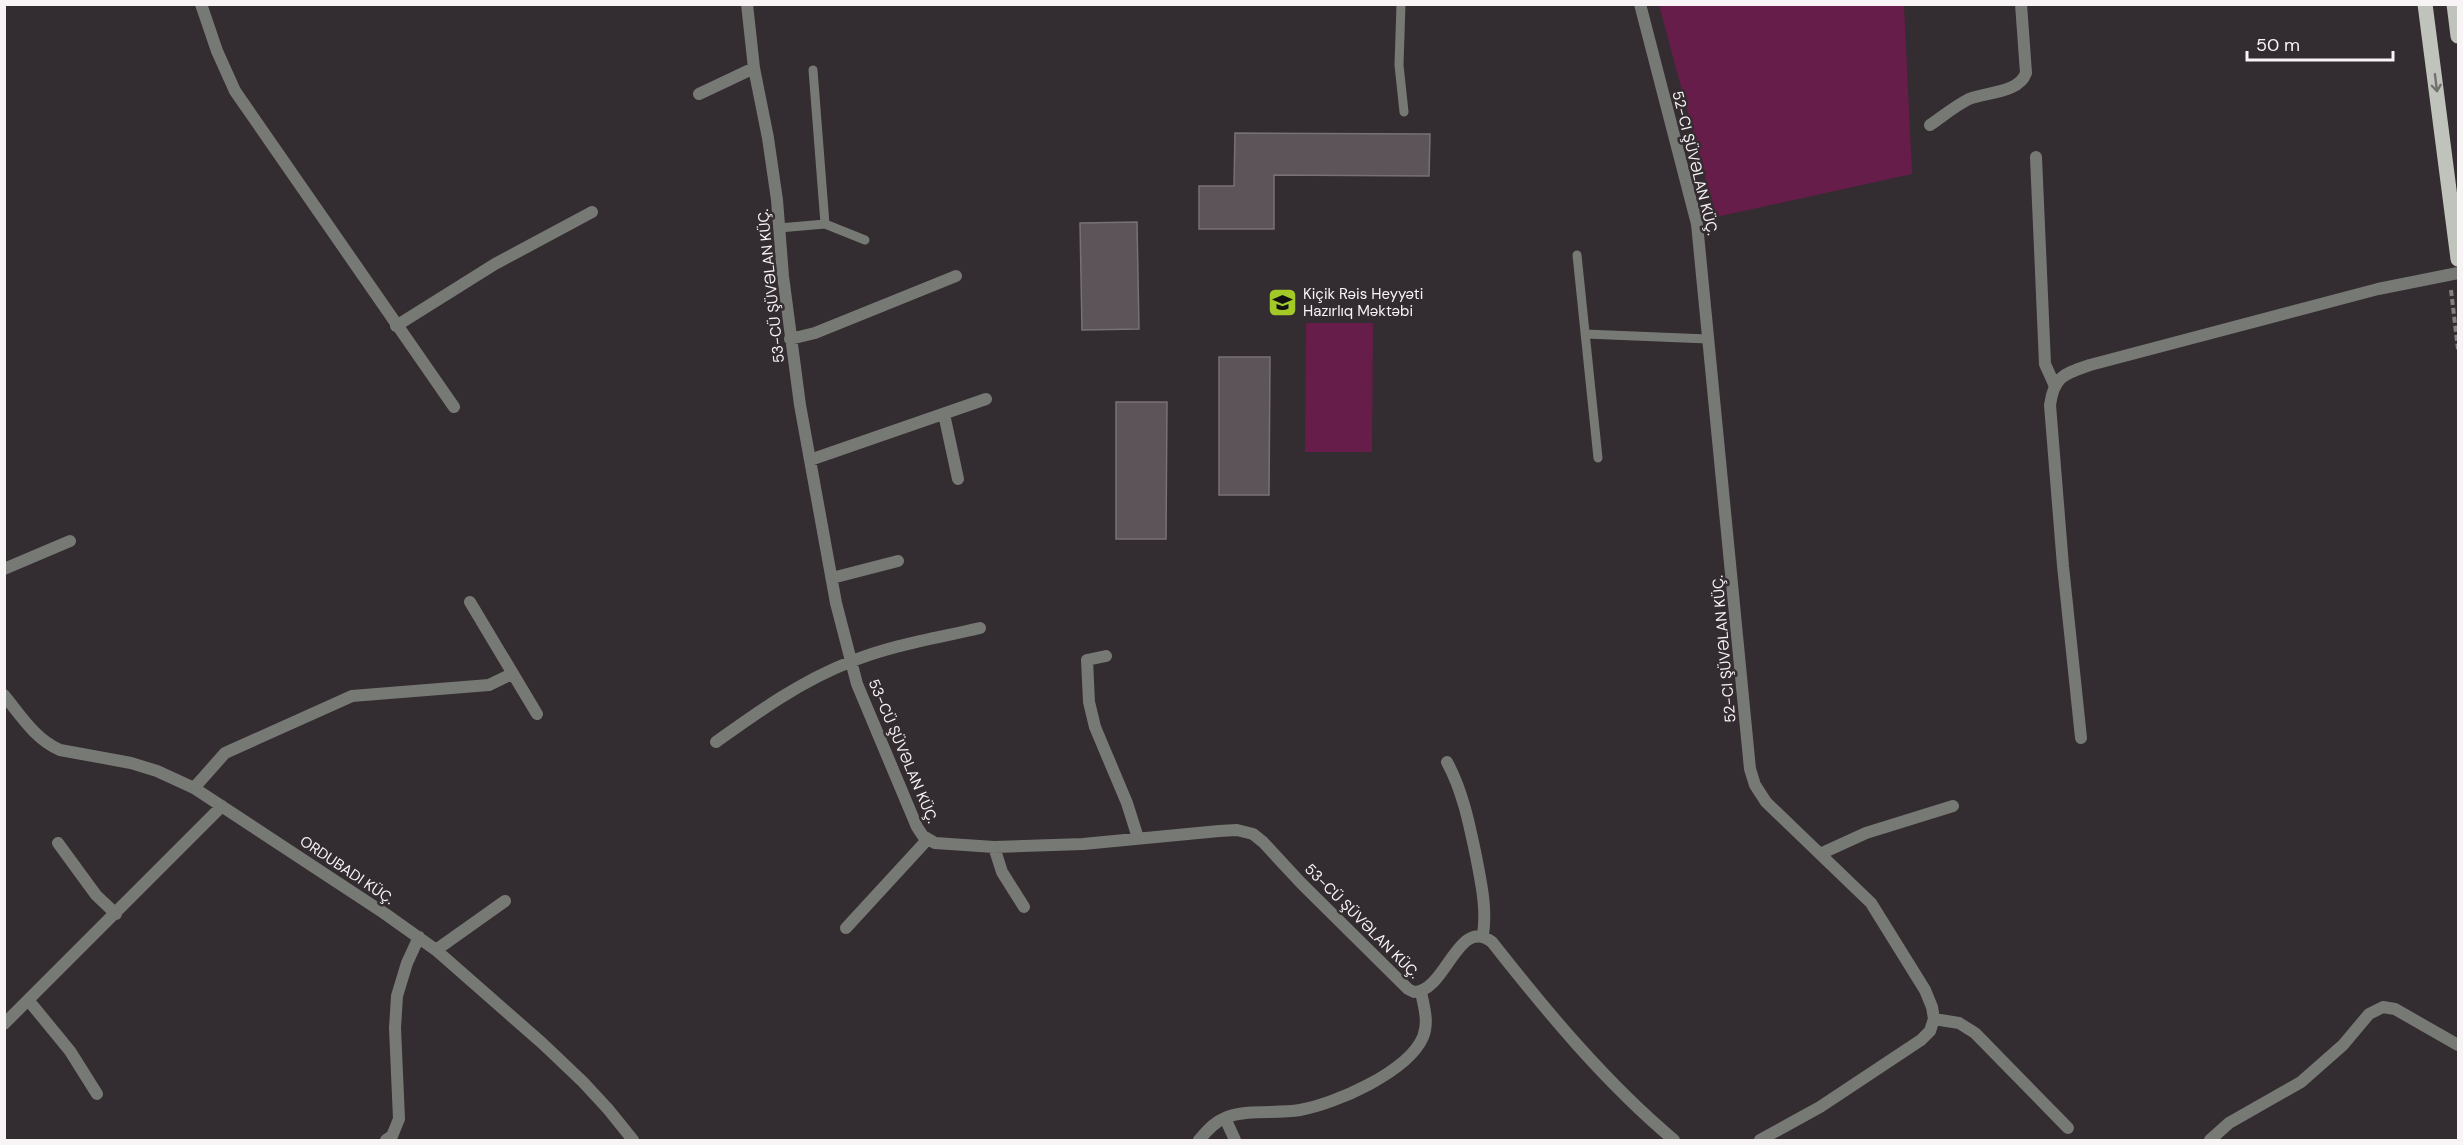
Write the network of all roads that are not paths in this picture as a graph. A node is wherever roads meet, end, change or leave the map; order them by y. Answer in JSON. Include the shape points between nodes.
{"nodes":[{"id":1,"x":201,"y":4,"type":"edge"},
{"id":2,"x":747,"y":4,"type":"edge"},
{"id":3,"x":1401,"y":4,"type":"edge"},
{"id":4,"x":1640,"y":4,"type":"edge"},
{"id":5,"x":2021,"y":4,"type":"edge"},
{"id":6,"x":2425,"y":4,"type":"edge"},
{"id":7,"x":2454,"y":4,"type":"edge"},
{"id":8,"x":2458,"y":36,"type":"edge"},
{"id":9,"x":754,"y":68,"type":"junction"},
{"id":10,"x":813,"y":70,"type":"dead end"},
{"id":11,"x":699,"y":94,"type":"dead end"},
{"id":12,"x":1404,"y":112,"type":"dead end"},
{"id":13,"x":1930,"y":125,"type":"dead end"},
{"id":14,"x":2036,"y":157,"type":"dead end"},
{"id":15,"x":592,"y":212,"type":"dead end"},
{"id":16,"x":825,"y":224,"type":"junction"},
{"id":17,"x":779,"y":228,"type":"junction"},
{"id":18,"x":865,"y":240,"type":"dead end"},
{"id":19,"x":1577,"y":255,"type":"dead end"},
{"id":20,"x":2458,"y":260,"type":"edge"},
{"id":21,"x":2458,"y":273,"type":"edge"},
{"id":22,"x":956,"y":276,"type":"dead end"},
{"id":23,"x":396,"y":326,"type":"junction"},
{"id":24,"x":1585,"y":334,"type":"junction"},
{"id":25,"x":790,"y":339,"type":"junction"},
{"id":26,"x":1708,"y":339,"type":"junction"},
{"id":27,"x":2054,"y":384,"type":"junction"},
{"id":28,"x":986,"y":399,"type":"dead end"},
{"id":29,"x":454,"y":407,"type":"dead end"},
{"id":30,"x":944,"y":414,"type":"junction"},
{"id":31,"x":1598,"y":458,"type":"dead end"},
{"id":32,"x":810,"y":460,"type":"junction"},
{"id":33,"x":958,"y":478,"type":"dead end"},
{"id":34,"x":70,"y":541,"type":"dead end"},
{"id":35,"x":898,"y":561,"type":"dead end"},
{"id":36,"x":4,"y":569,"type":"edge"},
{"id":37,"x":832,"y":578,"type":"junction"},
{"id":38,"x":470,"y":602,"type":"dead end"},
{"id":39,"x":980,"y":628,"type":"dead end"},
{"id":40,"x":1106,"y":656,"type":"dead end"},
{"id":41,"x":850,"y":662,"type":"junction"},
{"id":42,"x":512,"y":674,"type":"junction"},
{"id":43,"x":4,"y":695,"type":"edge"},
{"id":44,"x":537,"y":714,"type":"dead end"},
{"id":45,"x":2081,"y":738,"type":"dead end"},
{"id":46,"x":716,"y":742,"type":"dead end"},
{"id":47,"x":1447,"y":762,"type":"dead end"},
{"id":48,"x":194,"y":788,"type":"junction"},
{"id":49,"x":222,"y":806,"type":"junction"},
{"id":50,"x":1953,"y":806,"type":"dead end"},
{"id":51,"x":1138,"y":838,"type":"junction"},
{"id":52,"x":927,"y":840,"type":"junction"},
{"id":53,"x":58,"y":843,"type":"dead end"},
{"id":54,"x":994,"y":847,"type":"junction"},
{"id":55,"x":1820,"y":854,"type":"junction"},
{"id":56,"x":505,"y":901,"type":"dead end"},
{"id":57,"x":1024,"y":907,"type":"dead end"},
{"id":58,"x":116,"y":914,"type":"junction"},
{"id":59,"x":846,"y":928,"type":"dead end"},
{"id":60,"x":1483,"y":935,"type":"junction"},
{"id":61,"x":419,"y":937,"type":"junction"},
{"id":62,"x":436,"y":950,"type":"junction"},
{"id":63,"x":1420,"y":992,"type":"junction"},
{"id":64,"x":29,"y":1001,"type":"junction"},
{"id":65,"x":1934,"y":1019,"type":"junction"},
{"id":66,"x":4,"y":1024,"type":"edge"},
{"id":67,"x":2458,"y":1045,"type":"edge"},
{"id":68,"x":97,"y":1094,"type":"dead end"},
{"id":69,"x":1225,"y":1118,"type":"junction"},
{"id":70,"x":2068,"y":1128,"type":"dead end"},
{"id":71,"x":386,"y":1140,"type":"edge"},
{"id":72,"x":633,"y":1140,"type":"edge"},
{"id":73,"x":1199,"y":1140,"type":"edge"},
{"id":74,"x":1235,"y":1140,"type":"edge"},
{"id":75,"x":1674,"y":1140,"type":"edge"},
{"id":76,"x":1760,"y":1140,"type":"edge"},
{"id":77,"x":2210,"y":1140,"type":"edge"}],
"edges":[{"from":1,"to":23,"type":"street","via":[[216,51],[235,91]]},
{"from":2,"to":9,"type":"street","name":"53-CÜ ŞÜVƏLAN KÜÇ."},
{"from":3,"to":12,"type":"lane","via":[[1399,65]]},
{"from":4,"to":26,"type":"street","name":"52-CI ŞÜVƏLAN KÜÇ.","via":[[1693,203]]},
{"from":5,"to":13,"type":"street","via":[[2024,79],[2017,86],[1970,99]]},
{"from":6,"to":20,"type":"main road","one_way":true},
{"from":7,"to":8,"type":"main road"},
{"from":9,"to":11,"type":"street"},
{"from":9,"to":17,"type":"street","name":"53-CÜ ŞÜVƏLAN KÜÇ.","via":[[768,138]]},
{"from":10,"to":16,"type":"lane"},
{"from":14,"to":27,"type":"street","via":[[2045,364]]},
{"from":15,"to":23,"type":"street","via":[[495,264]]},
{"from":16,"to":17,"type":"lane"},
{"from":16,"to":18,"type":"lane"},
{"from":17,"to":25,"type":"street","name":"53-CÜ ŞÜVƏLAN KÜÇ."},
{"from":19,"to":24,"type":"lane"},
{"from":21,"to":27,"type":"street","via":[[2378,289],[2090,365]]},
{"from":22,"to":25,"type":"street","via":[[815,333]]},
{"from":23,"to":29,"type":"street"},
{"from":24,"to":26,"type":"lane"},
{"from":24,"to":31,"type":"lane"},
{"from":25,"to":32,"type":"street","name":"53-CÜ ŞÜVƏLAN KÜÇ."},
{"from":26,"to":55,"type":"street","name":"52-CI ŞÜVƏLAN KÜÇ.","via":[[1750,769],[1766,802]]},
{"from":27,"to":45,"type":"street","via":[[2050,405]]},
{"from":28,"to":30,"type":"street"},
{"from":30,"to":32,"type":"street"},
{"from":30,"to":33,"type":"street"},
{"from":32,"to":37,"type":"street","name":"53-CÜ ŞÜVƏLAN KÜÇ."},
{"from":34,"to":36,"type":"street"},
{"from":35,"to":37,"type":"street"},
{"from":37,"to":41,"type":"street","name":"53-CÜ ŞÜVƏLAN KÜÇ."},
{"from":38,"to":42,"type":"street"},
{"from":39,"to":41,"type":"street"},
{"from":40,"to":51,"type":"street","via":[[1087,660],[1089,702]]},
{"from":41,"to":46,"type":"street","via":[[797,687]]},
{"from":41,"to":52,"type":"street","name":"53-CÜ ŞÜVƏLAN KÜÇ.","via":[[868,713],[917,826]]},
{"from":42,"to":44,"type":"street"},
{"from":42,"to":48,"type":"street","via":[[489,685],[352,696],[225,753]]},
{"from":43,"to":48,"type":"street","name":"ORDUBADI KÜÇ.","via":[[49,745],[131,763]]},
{"from":47,"to":60,"type":"street","via":[[1466,806],[1485,906]]},
{"from":48,"to":49,"type":"street","name":"ORDUBADI KÜÇ."},
{"from":49,"to":58,"type":"street"},
{"from":49,"to":61,"type":"street","name":"ORDUBADI KÜÇ."},
{"from":50,"to":55,"type":"street","via":[[1866,833]]},
{"from":51,"to":54,"type":"street","name":"53-CÜ ŞÜVƏLAN KÜÇ."},
{"from":51,"to":63,"type":"street","name":"53-CÜ ŞÜVƏLAN KÜÇ.","via":[[1237,830],[1253,834],[1408,989]]},
{"from":52,"to":54,"type":"street","name":"53-CÜ ŞÜVƏLAN KÜÇ."},
{"from":52,"to":59,"type":"street"},
{"from":53,"to":58,"type":"street","via":[[96,895]]},
{"from":54,"to":57,"type":"street","via":[[1002,872]]},
{"from":55,"to":65,"type":"street","name":"52-CI ŞÜVƏLAN KÜÇ.","via":[[1871,903],[1925,990]]},
{"from":56,"to":62,"type":"street"},
{"from":58,"to":64,"type":"street"},
{"from":60,"to":63,"type":"street","name":"53-CÜ ŞÜVƏLAN KÜÇ.","via":[[1465,942],[1428,989]]},
{"from":60,"to":75,"type":"street","via":[[1618,1089]]},
{"from":61,"to":62,"type":"street","name":"ORDUBADI KÜÇ."},
{"from":61,"to":71,"type":"street","via":[[398,996],[395,1028],[399,1119]]},
{"from":62,"to":72,"type":"street","name":"ORDUBADI KÜÇ.","via":[[543,1043]]},
{"from":63,"to":69,"type":"street","via":[[1426,1026],[1423,1039],[1409,1058],[1397,1066],[1322,1105]]},
{"from":64,"to":66,"type":"street"},
{"from":64,"to":68,"type":"street","via":[[64,1043]]},
{"from":65,"to":70,"type":"street","via":[[1959,1023],[1975,1033]]},
{"from":65,"to":76,"type":"street","via":[[1921,1041],[1820,1107]]},
{"from":67,"to":77,"type":"street","via":[[2395,1009],[2383,1008],[2369,1014],[2343,1045],[2301,1082],[2229,1123]]},
{"from":69,"to":73,"type":"street"},
{"from":69,"to":74,"type":"street"}]}
